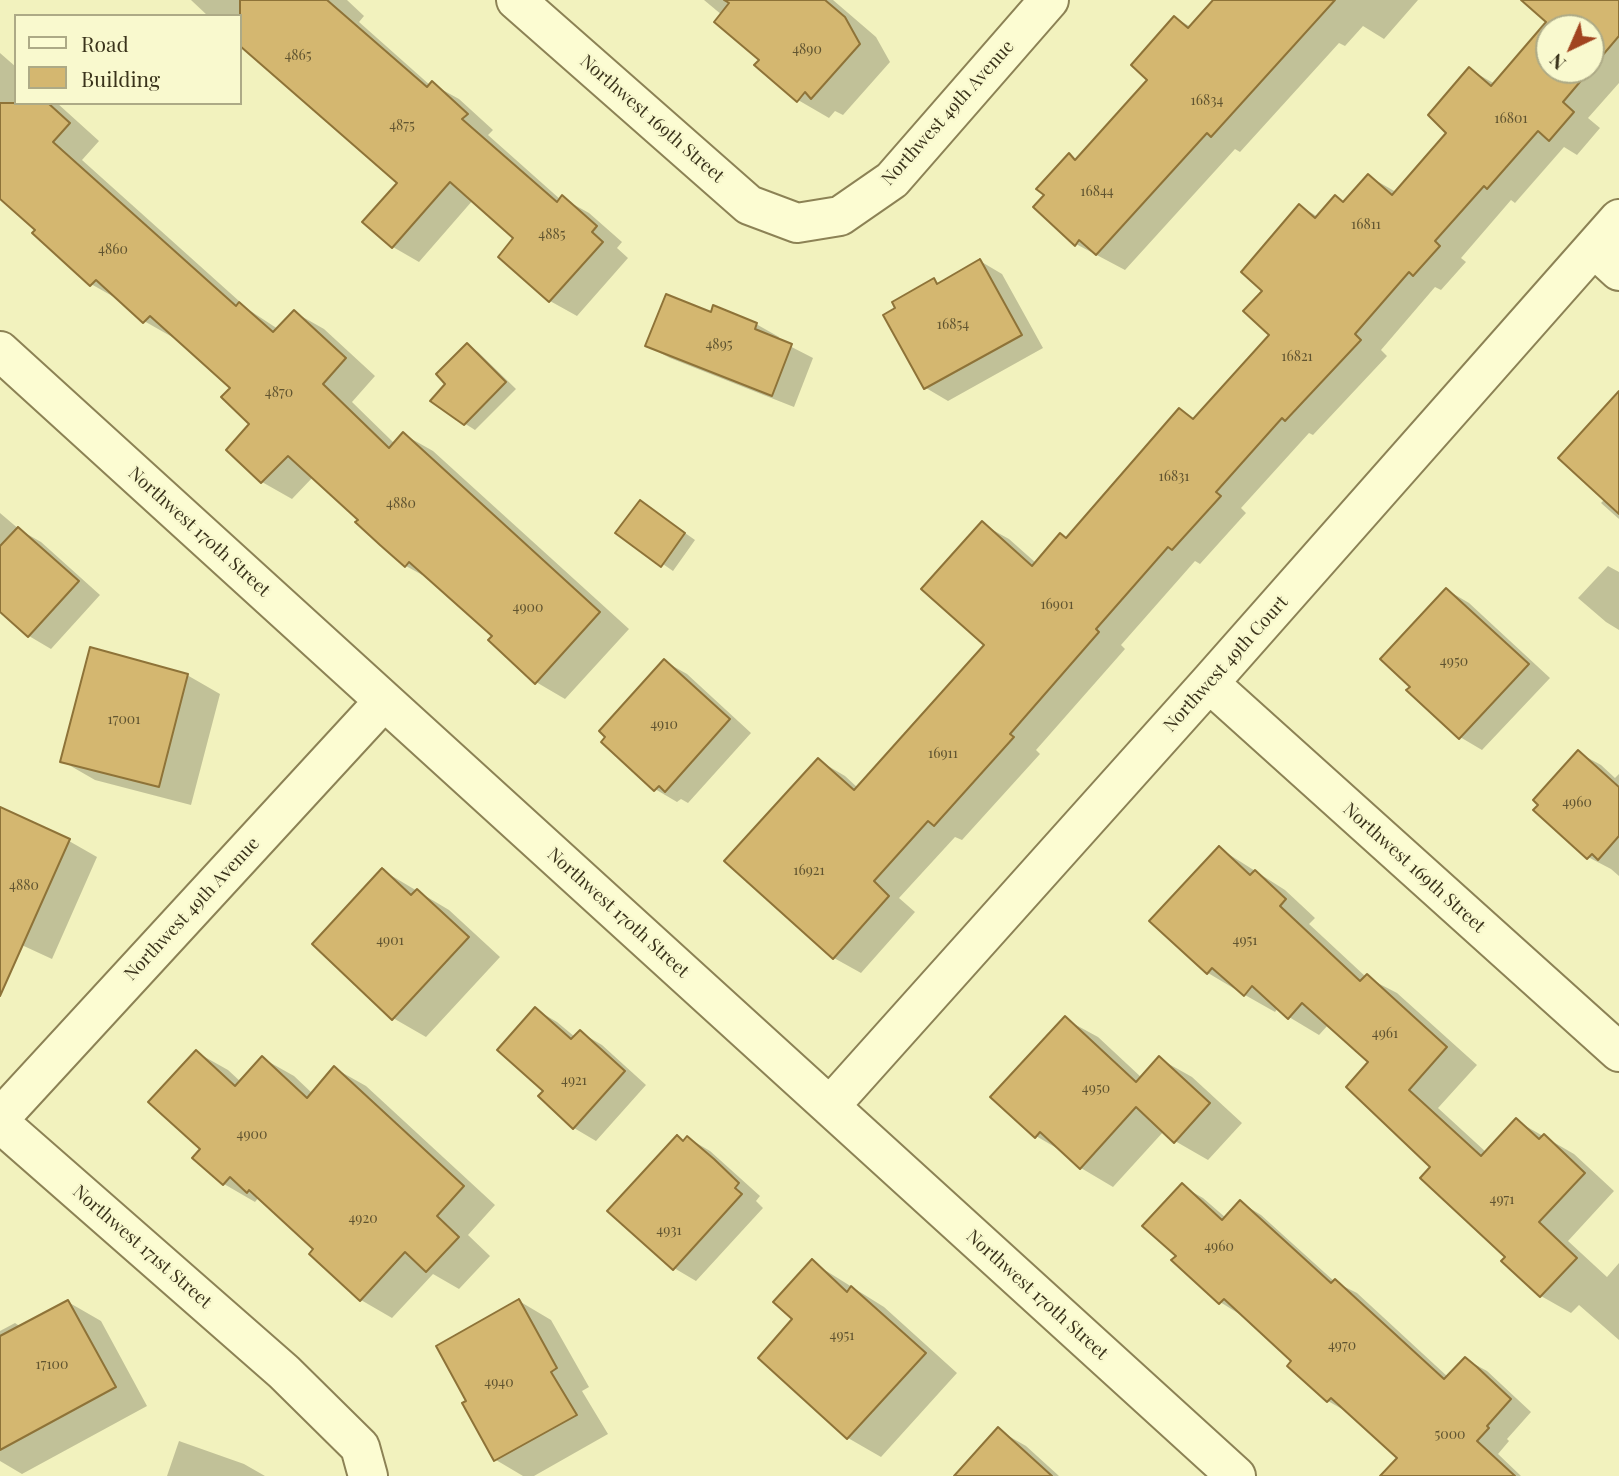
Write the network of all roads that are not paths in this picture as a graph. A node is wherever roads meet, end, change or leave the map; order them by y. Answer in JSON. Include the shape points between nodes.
{"nodes":[{"id":1,"x":516,"y":0,"type":"edge"},
{"id":2,"x":1049,"y":0,"type":"edge"},
{"id":3,"x":1619,"y":219,"type":"edge"},
{"id":4,"x":797,"y":223,"type":"joint"},
{"id":5,"x":1606,"y":259,"type":"edge"},
{"id":6,"x":0,"y":351,"type":"edge"},
{"id":7,"x":1209,"y":683,"type":"junction"},
{"id":8,"x":384,"y":701,"type":"junction"},
{"id":9,"x":1619,"y":1052,"type":"edge"},
{"id":10,"x":830,"y":1106,"type":"junction"},
{"id":11,"x":0,"y":1120,"type":"edge"},
{"id":12,"x":1224,"y":1472,"type":"edge"},
{"id":13,"x":368,"y":1476,"type":"edge"}],
"edges":[{"from":1,"to":4,"type":"street","name":"Northwest 169th Street","via":[[749,205]]},
{"from":2,"to":4,"type":"street","name":"Northwest 49th Avenue","via":[[892,180],[840,216]]},
{"from":3,"to":5,"type":"street","name":"Northwest 49th Court"},
{"from":5,"to":7,"type":"street","name":"Northwest 49th Court"},
{"from":6,"to":8,"type":"street","name":"Northwest 170th Street"},
{"from":7,"to":9,"type":"street","name":"Northwest 169th Street"},
{"from":7,"to":10,"type":"street","name":"Northwest 49th Court"},
{"from":8,"to":10,"type":"street","name":"Northwest 170th Street"},
{"from":8,"to":11,"type":"street","name":"Northwest 49th Avenue"},
{"from":10,"to":12,"type":"street","name":"Northwest 170th Street"},
{"from":11,"to":13,"type":"street","name":"Northwest 171st Street","via":[[284,1372],[360,1447]]}]}
